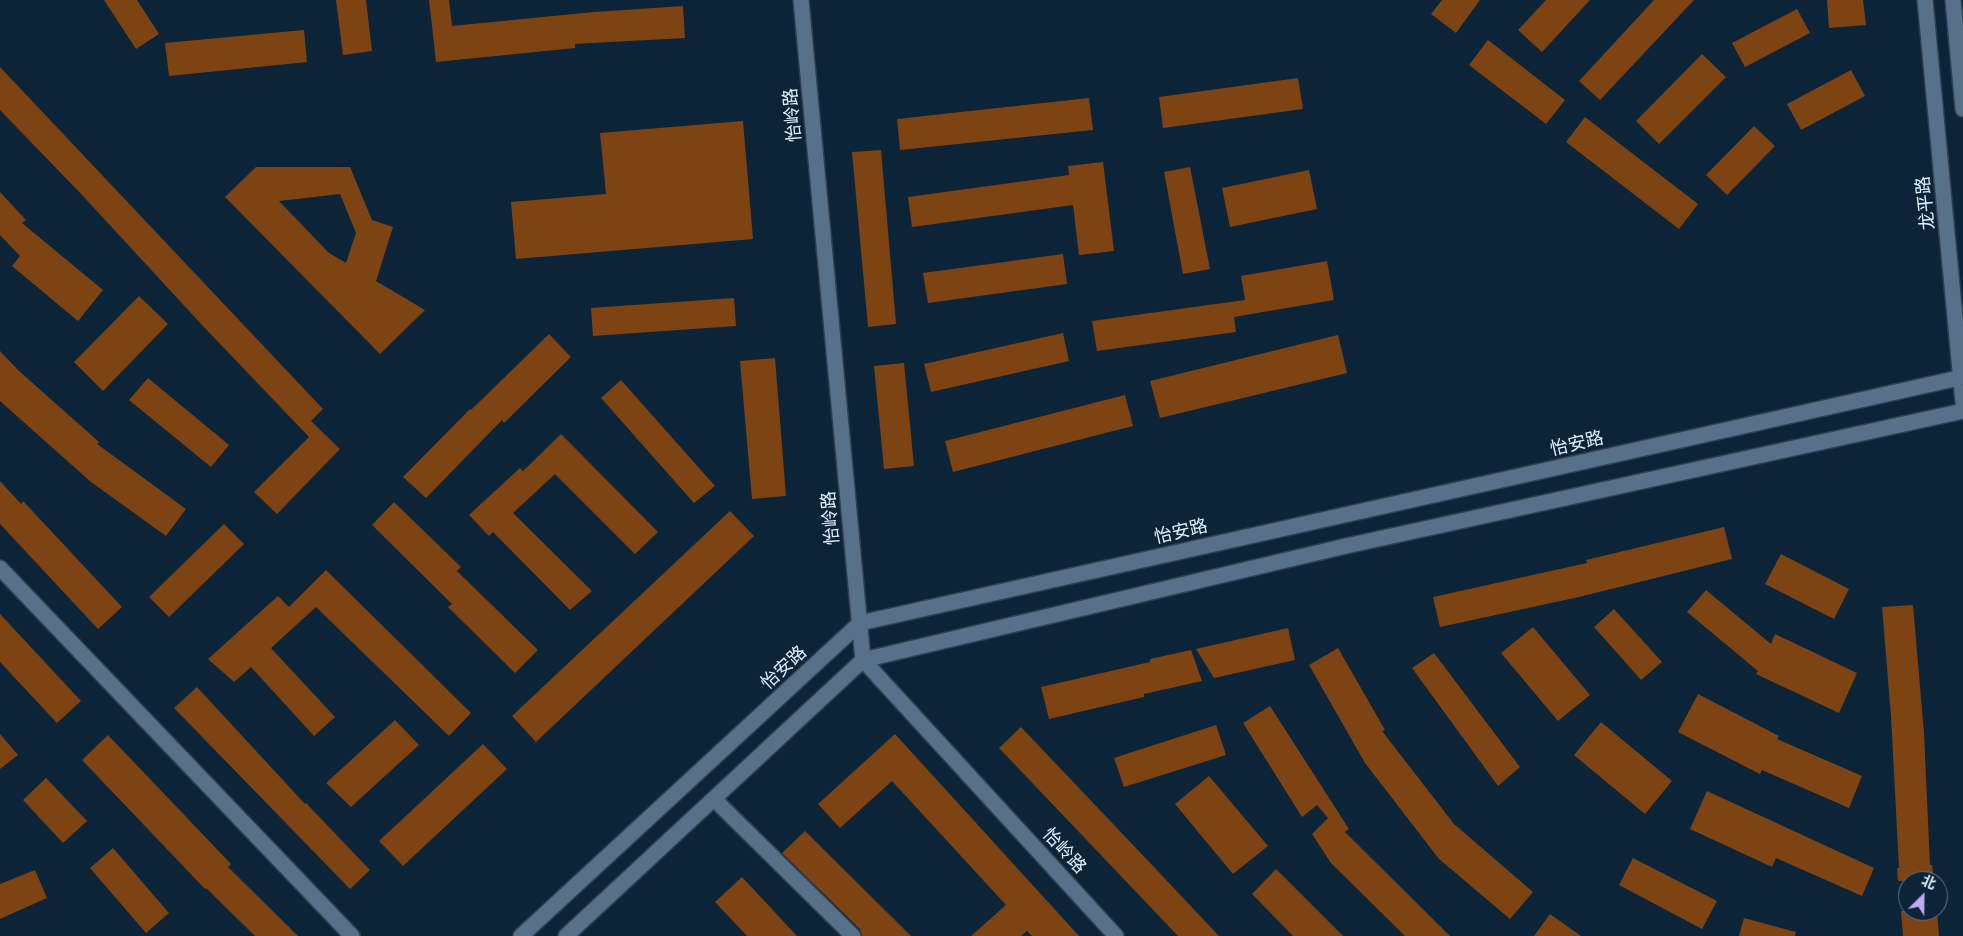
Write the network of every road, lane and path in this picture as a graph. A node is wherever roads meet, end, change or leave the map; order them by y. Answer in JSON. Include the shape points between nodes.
{"nodes":[{"id":1,"x":802,"y":0,"type":"edge"},
{"id":2,"x":1925,"y":0,"type":"edge"},
{"id":3,"x":1953,"y":0,"type":"edge"},
{"id":4,"x":1963,"y":109,"type":"edge"},
{"id":5,"x":1962,"y":377,"type":"edge"},
{"id":6,"x":1963,"y":402,"type":"edge"},
{"id":7,"x":1963,"y":411,"type":"edge"},
{"id":8,"x":0,"y":568,"type":"edge"},
{"id":9,"x":860,"y":623,"type":"junction"},
{"id":10,"x":863,"y":660,"type":"junction"},
{"id":11,"x":714,"y":799,"type":"junction"},
{"id":12,"x":352,"y":936,"type":"edge"},
{"id":13,"x":521,"y":936,"type":"edge"},
{"id":14,"x":566,"y":936,"type":"edge"},
{"id":15,"x":853,"y":936,"type":"edge"},
{"id":16,"x":1116,"y":936,"type":"edge"}],
"edges":[{"from":1,"to":9,"type":"street","name":"怡岭路"},
{"from":2,"to":5,"type":"street","name":"龙平路"},
{"from":3,"to":4,"type":"street"},
{"from":5,"to":6,"type":"street","name":"龙平路"},
{"from":5,"to":9,"type":"street","name":"怡安路"},
{"from":7,"to":10,"type":"street","via":[[1346,546]]},
{"from":8,"to":12,"type":"street"},
{"from":9,"to":10,"type":"street","name":"怡岭路"},
{"from":9,"to":13,"type":"street","name":"怡安路"},
{"from":10,"to":11,"type":"street"},
{"from":10,"to":16,"type":"street","name":"怡岭路"},
{"from":11,"to":14,"type":"street"},
{"from":11,"to":15,"type":"street"}]}
